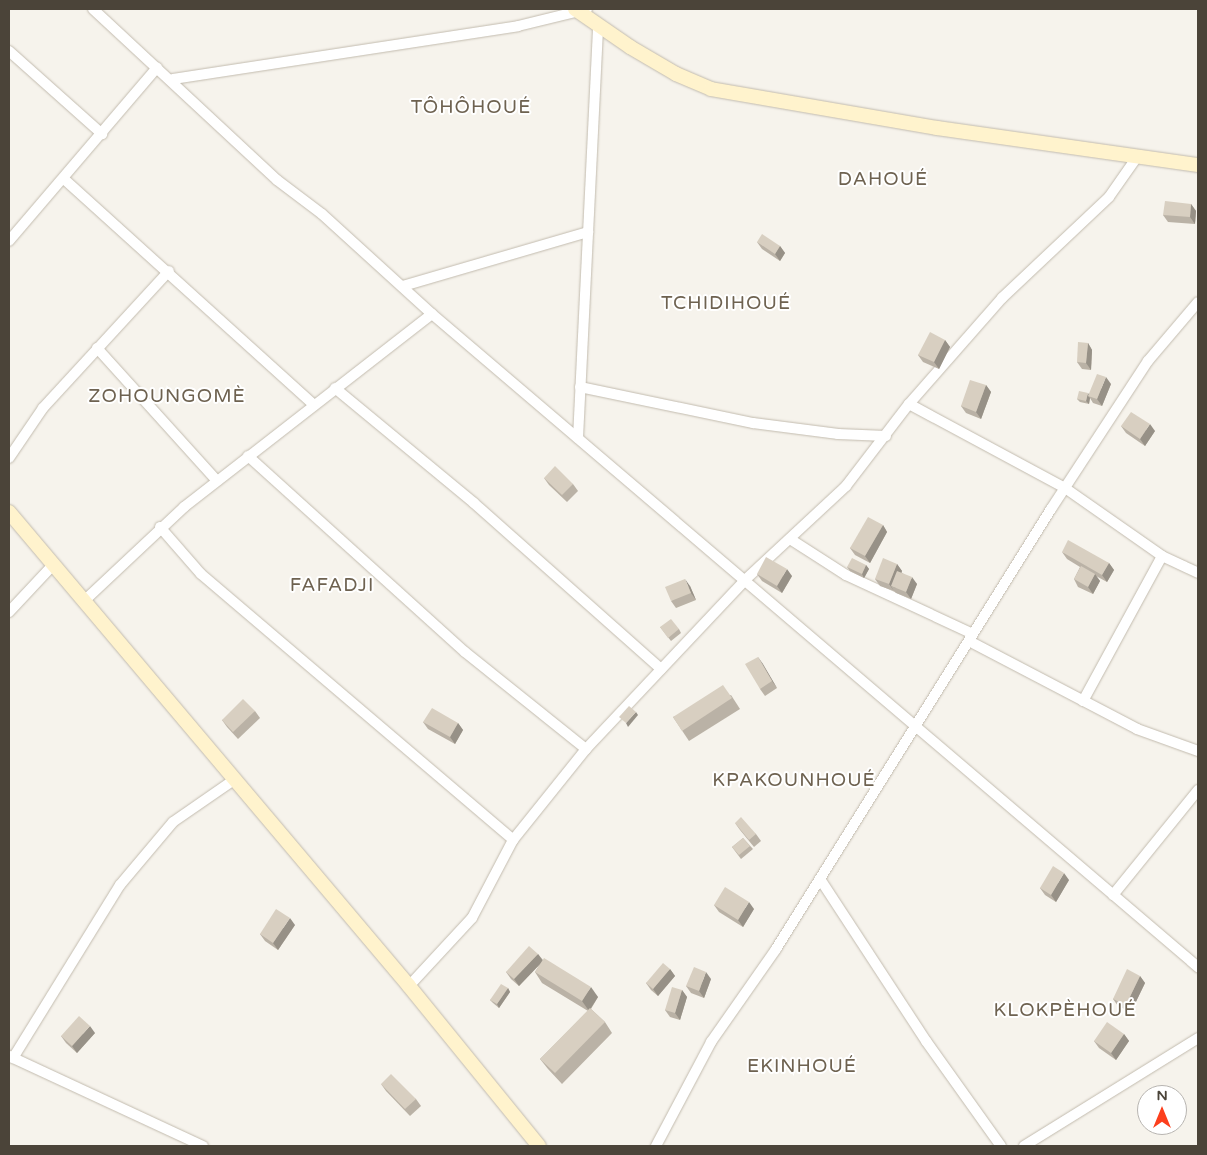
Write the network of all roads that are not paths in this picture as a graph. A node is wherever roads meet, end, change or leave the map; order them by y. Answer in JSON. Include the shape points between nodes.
{"nodes":[{"id":1,"x":93,"y":9,"type":"edge"},
{"id":2,"x":581,"y":10,"type":"edge"},
{"id":3,"x":598,"y":25,"type":"junction"},
{"id":4,"x":9,"y":51,"type":"edge"},
{"id":5,"x":157,"y":68,"type":"junction"},
{"id":6,"x":172,"y":80,"type":"junction"},
{"id":7,"x":102,"y":134,"type":"junction"},
{"id":8,"x":1137,"y":157,"type":"junction"},
{"id":9,"x":1198,"y":165,"type":"edge"},
{"id":10,"x":64,"y":179,"type":"junction"},
{"id":11,"x":588,"y":232,"type":"junction"},
{"id":12,"x":9,"y":241,"type":"edge"},
{"id":13,"x":168,"y":271,"type":"junction"},
{"id":14,"x":403,"y":286,"type":"junction"},
{"id":15,"x":1198,"y":302,"type":"edge"},
{"id":16,"x":432,"y":314,"type":"junction"},
{"id":17,"x":97,"y":348,"type":"junction"},
{"id":18,"x":580,"y":387,"type":"junction"},
{"id":19,"x":335,"y":388,"type":"junction"},
{"id":20,"x":909,"y":404,"type":"junction"},
{"id":21,"x":314,"y":405,"type":"junction"},
{"id":22,"x":886,"y":436,"type":"junction"},
{"id":23,"x":578,"y":438,"type":"junction"},
{"id":24,"x":248,"y":456,"type":"junction"},
{"id":25,"x":9,"y":458,"type":"edge"},
{"id":26,"x":217,"y":481,"type":"junction"},
{"id":27,"x":1064,"y":488,"type":"junction"},
{"id":28,"x":9,"y":512,"type":"edge"},
{"id":29,"x":160,"y":527,"type":"junction"},
{"id":30,"x":790,"y":539,"type":"junction"},
{"id":31,"x":1162,"y":556,"type":"junction"},
{"id":32,"x":53,"y":564,"type":"junction"},
{"id":33,"x":1198,"y":573,"type":"edge"},
{"id":34,"x":745,"y":580,"type":"junction"},
{"id":35,"x":84,"y":602,"type":"junction"},
{"id":36,"x":9,"y":612,"type":"edge"},
{"id":37,"x":971,"y":638,"type":"junction"},
{"id":38,"x":661,"y":669,"type":"junction"},
{"id":39,"x":1083,"y":701,"type":"junction"},
{"id":40,"x":914,"y":726,"type":"junction"},
{"id":41,"x":586,"y":749,"type":"junction"},
{"id":42,"x":1198,"y":752,"type":"edge"},
{"id":43,"x":235,"y":779,"type":"junction"},
{"id":44,"x":1198,"y":790,"type":"edge"},
{"id":45,"x":513,"y":840,"type":"junction"},
{"id":46,"x":820,"y":879,"type":"junction"},
{"id":47,"x":1113,"y":895,"type":"junction"},
{"id":48,"x":1198,"y":967,"type":"edge"},
{"id":49,"x":409,"y":986,"type":"junction"},
{"id":50,"x":1198,"y":1038,"type":"edge"},
{"id":51,"x":11,"y":1057,"type":"edge"},
{"id":52,"x":203,"y":1146,"type":"edge"},
{"id":53,"x":539,"y":1146,"type":"edge"},
{"id":54,"x":656,"y":1146,"type":"edge"},
{"id":55,"x":1001,"y":1146,"type":"edge"},
{"id":56,"x":1024,"y":1146,"type":"edge"}],
"edges":[{"from":1,"to":5,"type":"street"},
{"from":2,"to":3,"type":"main road"},
{"from":2,"to":6,"type":"street","via":[[518,26]]},
{"from":3,"to":8,"type":"main road","via":[[676,74],[711,89],[937,128]]},
{"from":3,"to":11,"type":"street"},
{"from":4,"to":7,"type":"street"},
{"from":5,"to":6,"type":"street"},
{"from":5,"to":7,"type":"street"},
{"from":6,"to":14,"type":"street","via":[[277,180],[322,214]]},
{"from":7,"to":10,"type":"street"},
{"from":8,"to":9,"type":"main road"},
{"from":8,"to":20,"type":"street","via":[[1109,197],[1002,298]]},
{"from":10,"to":12,"type":"street"},
{"from":10,"to":13,"type":"street"},
{"from":11,"to":14,"type":"street"},
{"from":11,"to":18,"type":"street"},
{"from":13,"to":17,"type":"street"},
{"from":13,"to":21,"type":"street"},
{"from":14,"to":16,"type":"street"},
{"from":15,"to":27,"type":"street","via":[[1148,361]]},
{"from":16,"to":19,"type":"street"},
{"from":16,"to":23,"type":"street"},
{"from":17,"to":25,"type":"street","via":[[43,408]]},
{"from":17,"to":26,"type":"street"},
{"from":18,"to":22,"type":"street","via":[[753,424]]},
{"from":18,"to":23,"type":"street"},
{"from":19,"to":21,"type":"street"},
{"from":19,"to":38,"type":"street","via":[[474,503]]},
{"from":20,"to":22,"type":"street"},
{"from":20,"to":27,"type":"street"},
{"from":21,"to":24,"type":"street"},
{"from":22,"to":30,"type":"street","via":[[846,486]]},
{"from":23,"to":34,"type":"street"},
{"from":24,"to":26,"type":"street"},
{"from":24,"to":41,"type":"street","via":[[465,652]]},
{"from":26,"to":29,"type":"street"},
{"from":27,"to":31,"type":"street"},
{"from":27,"to":37,"type":"street"},
{"from":28,"to":32,"type":"main road"},
{"from":29,"to":35,"type":"street"},
{"from":29,"to":45,"type":"street","via":[[202,574]]},
{"from":30,"to":34,"type":"street"},
{"from":30,"to":37,"type":"street","via":[[846,575]]},
{"from":31,"to":33,"type":"street"},
{"from":31,"to":39,"type":"street"},
{"from":32,"to":35,"type":"main road"},
{"from":32,"to":36,"type":"street"},
{"from":34,"to":38,"type":"street"},
{"from":34,"to":40,"type":"street"},
{"from":35,"to":43,"type":"main road"},
{"from":37,"to":39,"type":"street"},
{"from":37,"to":40,"type":"street"},
{"from":38,"to":41,"type":"street"},
{"from":39,"to":42,"type":"street","via":[[1137,730]]},
{"from":40,"to":46,"type":"street"},
{"from":40,"to":47,"type":"street"},
{"from":41,"to":45,"type":"street"},
{"from":43,"to":49,"type":"main road"},
{"from":43,"to":51,"type":"street","via":[[173,822],[120,885]]},
{"from":44,"to":47,"type":"street"},
{"from":45,"to":49,"type":"street","via":[[472,918]]},
{"from":46,"to":54,"type":"street","via":[[711,1042]]},
{"from":46,"to":55,"type":"street","via":[[926,1041]]},
{"from":47,"to":48,"type":"street"},
{"from":49,"to":53,"type":"main road"},
{"from":50,"to":56,"type":"street"},
{"from":51,"to":52,"type":"street"}]}
